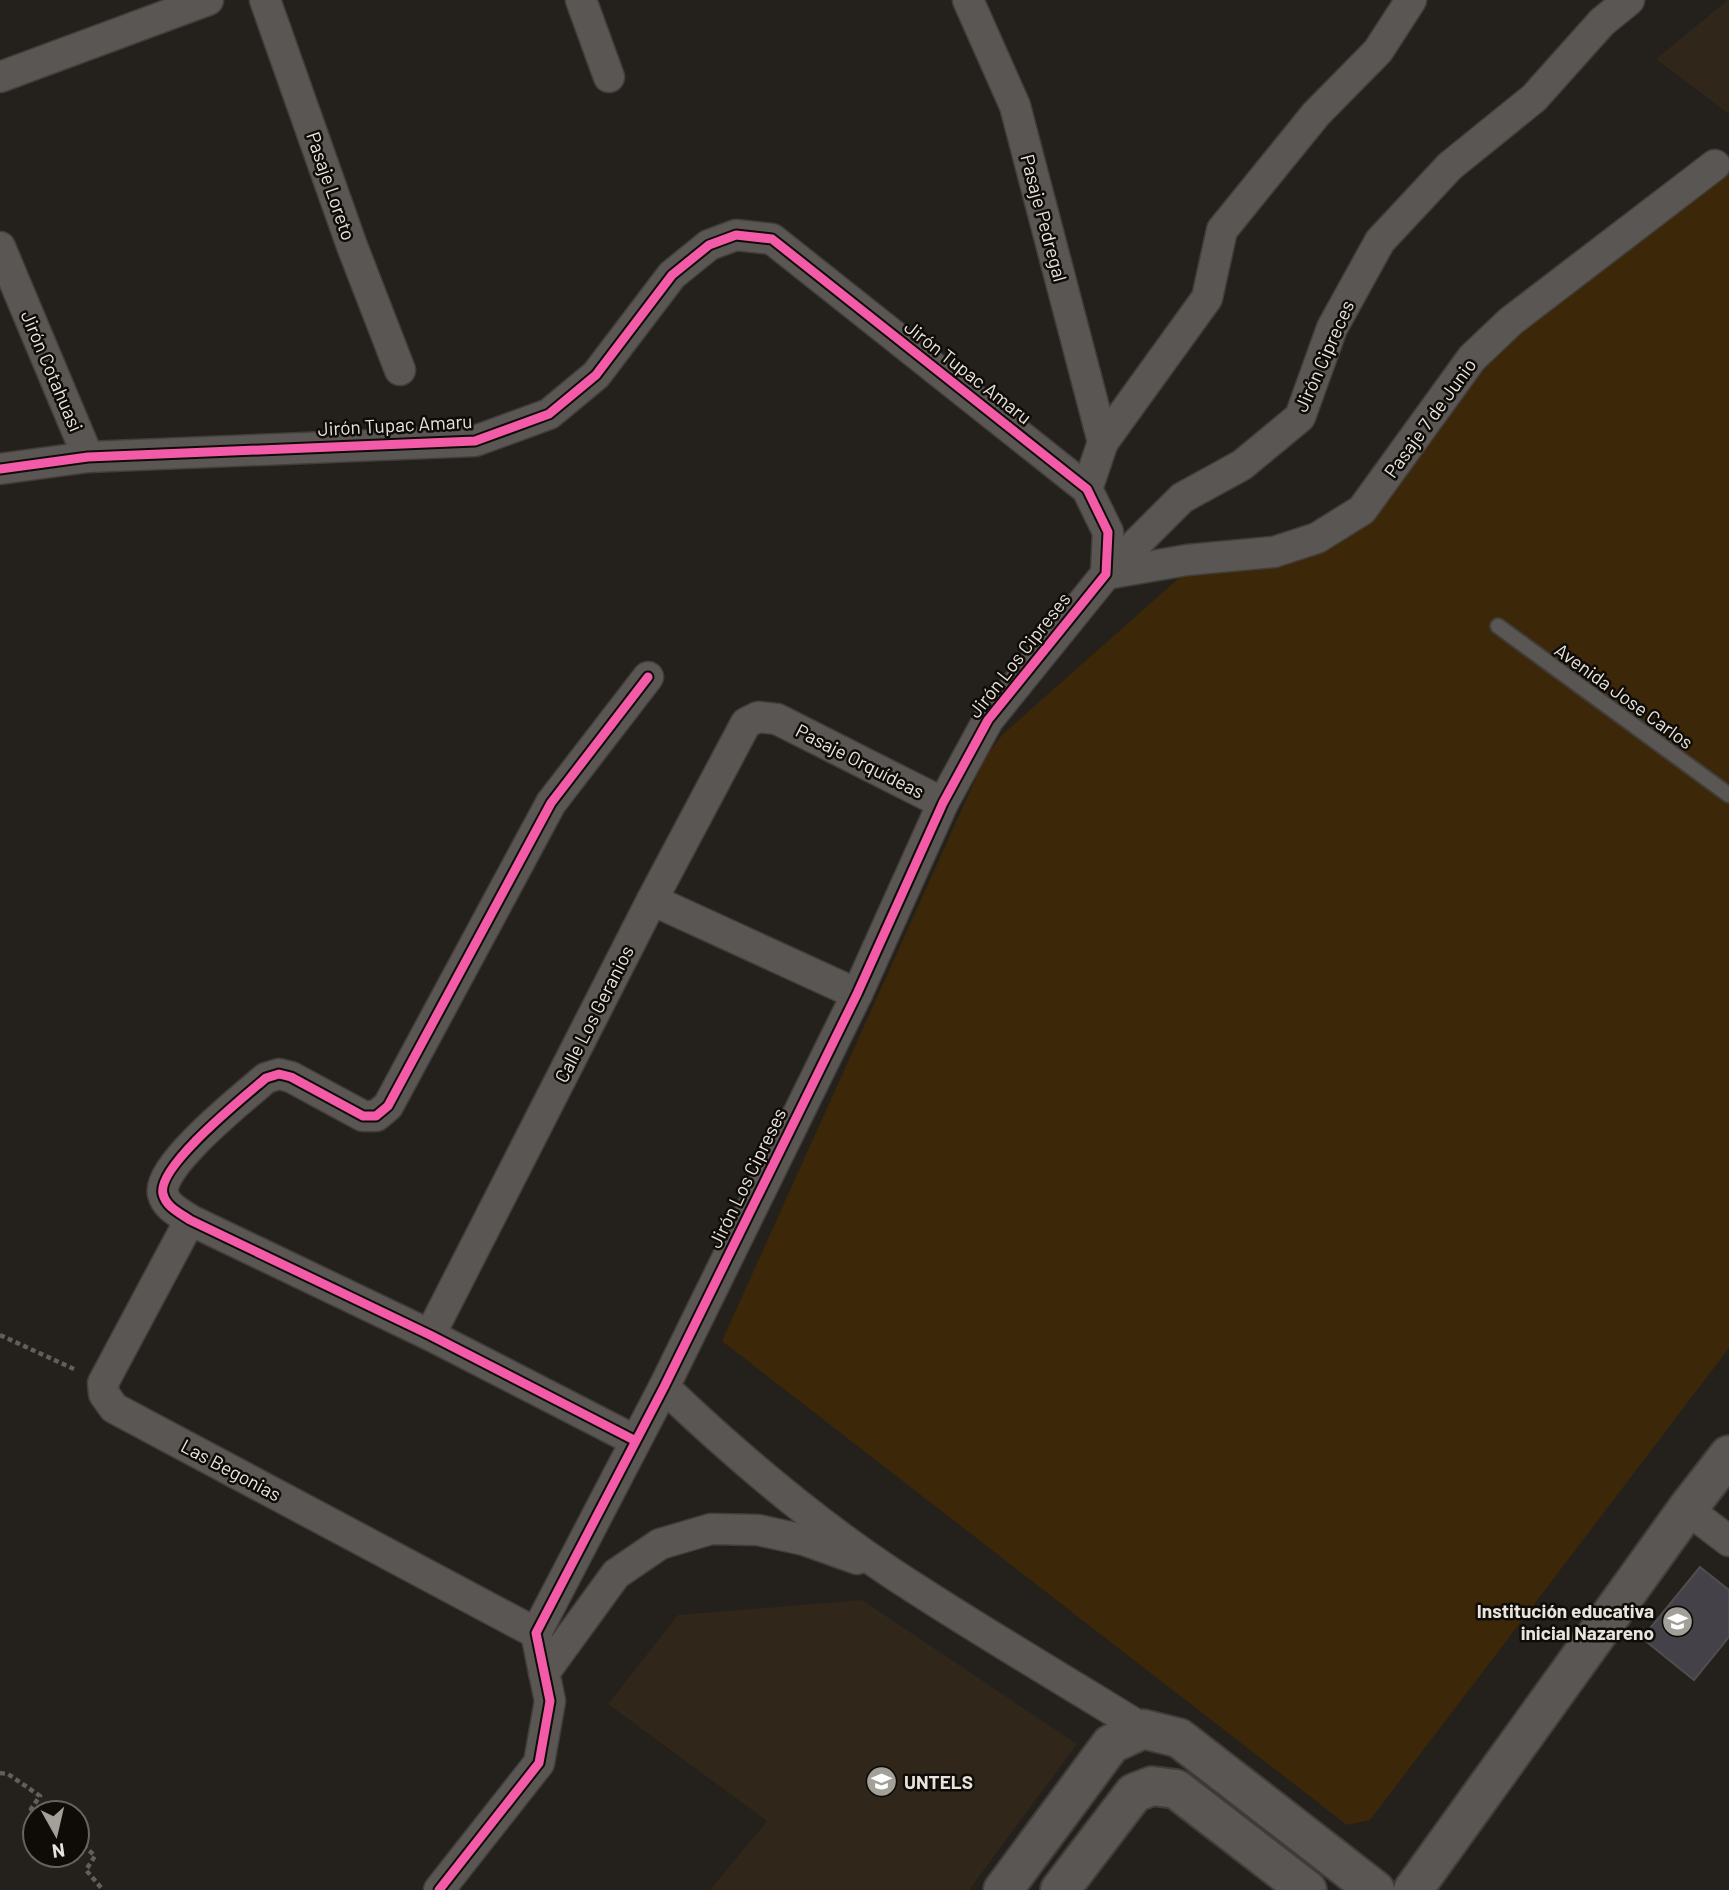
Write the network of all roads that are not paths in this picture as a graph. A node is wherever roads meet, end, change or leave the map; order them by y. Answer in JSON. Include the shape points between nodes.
{"nodes":[{"id":1,"x":208,"y":0,"type":"edge"},
{"id":2,"x":265,"y":0,"type":"edge"},
{"id":3,"x":581,"y":0,"type":"edge"},
{"id":4,"x":968,"y":0,"type":"edge"},
{"id":5,"x":1410,"y":0,"type":"edge"},
{"id":6,"x":1629,"y":0,"type":"edge"},
{"id":7,"x":0,"y":77,"type":"edge"},
{"id":8,"x":608,"y":77,"type":"dead end"},
{"id":9,"x":1715,"y":165,"type":"dead end"},
{"id":10,"x":0,"y":247,"type":"edge"},
{"id":11,"x":400,"y":370,"type":"dead end"},
{"id":12,"x":1103,"y":442,"type":"junction"},
{"id":13,"x":88,"y":457,"type":"junction"},
{"id":14,"x":0,"y":469,"type":"edge"},
{"id":15,"x":1087,"y":489,"type":"junction"},
{"id":16,"x":1106,"y":574,"type":"junction"},
{"id":17,"x":1498,"y":626,"type":"dead end"},
{"id":18,"x":648,"y":677,"type":"dead end"},
{"id":19,"x":777,"y":719,"type":"joint"},
{"id":20,"x":1729,"y":795,"type":"edge"},
{"id":21,"x":943,"y":803,"type":"junction"},
{"id":22,"x":652,"y":900,"type":"junction"},
{"id":23,"x":857,"y":994,"type":"junction"},
{"id":24,"x":190,"y":1220,"type":"junction"},
{"id":25,"x":430,"y":1335,"type":"junction"},
{"id":26,"x":664,"y":1387,"type":"junction"},
{"id":27,"x":634,"y":1440,"type":"junction"},
{"id":28,"x":1729,"y":1455,"type":"edge"},
{"id":29,"x":1687,"y":1509,"type":"junction"},
{"id":30,"x":1729,"y":1541,"type":"edge"},
{"id":31,"x":890,"y":1571,"type":"junction"},
{"id":32,"x":536,"y":1633,"type":"junction"},
{"id":33,"x":544,"y":1673,"type":"junction"},
{"id":34,"x":1143,"y":1729,"type":"junction"},
{"id":35,"x":439,"y":1890,"type":"edge"},
{"id":36,"x":1003,"y":1890,"type":"edge"},
{"id":37,"x":1060,"y":1890,"type":"edge"},
{"id":38,"x":1307,"y":1890,"type":"edge"},
{"id":39,"x":1375,"y":1890,"type":"edge"},
{"id":40,"x":1413,"y":1890,"type":"edge"}],
"edges":[{"from":1,"to":7,"type":"street"},
{"from":2,"to":11,"type":"street","name":"Pasaje Loreto"},
{"from":3,"to":8,"type":"street"},
{"from":4,"to":12,"type":"street","name":"Pasaje Pedregal","via":[[1015,106]]},
{"from":5,"to":12,"type":"street","via":[[1378,51],[1316,114],[1222,230],[1207,298]]},
{"from":6,"to":16,"type":"street","name":"Jirón Cipreces","via":[[1602,22],[1534,98],[1450,166],[1380,241],[1332,328],[1300,416],[1242,465],[1182,498]]},
{"from":9,"to":16,"type":"street","name":"Pasaje 7 de Junio","via":[[1511,321],[1472,358],[1362,510],[1317,538],[1274,552]]},
{"from":10,"to":13,"type":"street","name":"Jirón Cotahuasi"},
{"from":12,"to":15,"type":"street"},
{"from":13,"to":14,"type":"street","name":"Jirón Tupac Amaru"},
{"from":13,"to":15,"type":"street","name":"Jirón Tupac Amaru","via":[[475,440],[549,414],[596,375],[672,275],[709,245],[736,234],[772,239]]},
{"from":15,"to":16,"type":"street","via":[[1108,532]]},
{"from":16,"to":21,"type":"street","name":"Jirón Los Cipreses","via":[[988,720]]},
{"from":17,"to":20,"type":"lane","name":"Avenida Jose Carlos"},
{"from":18,"to":24,"type":"street","via":[[551,803],[388,1106],[376,1116],[363,1116],[291,1077],[265,1077],[183,1153],[162,1183],[168,1205]]},
{"from":19,"to":21,"type":"street","name":"Pasaje Orquídeas"},
{"from":19,"to":22,"type":"street","name":"Calle Los Geranios","via":[[758,716],[746,723]]},
{"from":21,"to":23,"type":"street","name":"Jirón Los Cipreses"},
{"from":22,"to":23,"type":"street"},
{"from":22,"to":25,"type":"street","name":"Calle Los Geranios"},
{"from":23,"to":26,"type":"street","name":"Jirón Los Cipreses"},
{"from":24,"to":25,"type":"street"},
{"from":24,"to":32,"type":"street","name":"Las Begonias","via":[[103,1383],[104,1394],[114,1408]]},
{"from":25,"to":27,"type":"street"},
{"from":26,"to":27,"type":"street","name":"Jirón Los Cipreses"},
{"from":26,"to":31,"type":"street","via":[[767,1479]]},
{"from":27,"to":32,"type":"street","name":"Jirón Los Cipreses"},
{"from":28,"to":29,"type":"street"},
{"from":29,"to":30,"type":"street"},
{"from":29,"to":40,"type":"street"},
{"from":31,"to":33,"type":"street","via":[[804,1540],[758,1530],[711,1528],[660,1544],[616,1574]]},
{"from":31,"to":34,"type":"street"},
{"from":32,"to":33,"type":"street"},
{"from":33,"to":35,"type":"street","via":[[550,1701],[539,1763]]},
{"from":34,"to":36,"type":"street","via":[[1111,1744]]},
{"from":34,"to":39,"type":"street","via":[[1179,1738]]},
{"from":37,"to":38,"type":"street","via":[[1134,1793],[1152,1786],[1176,1788]]}]}
